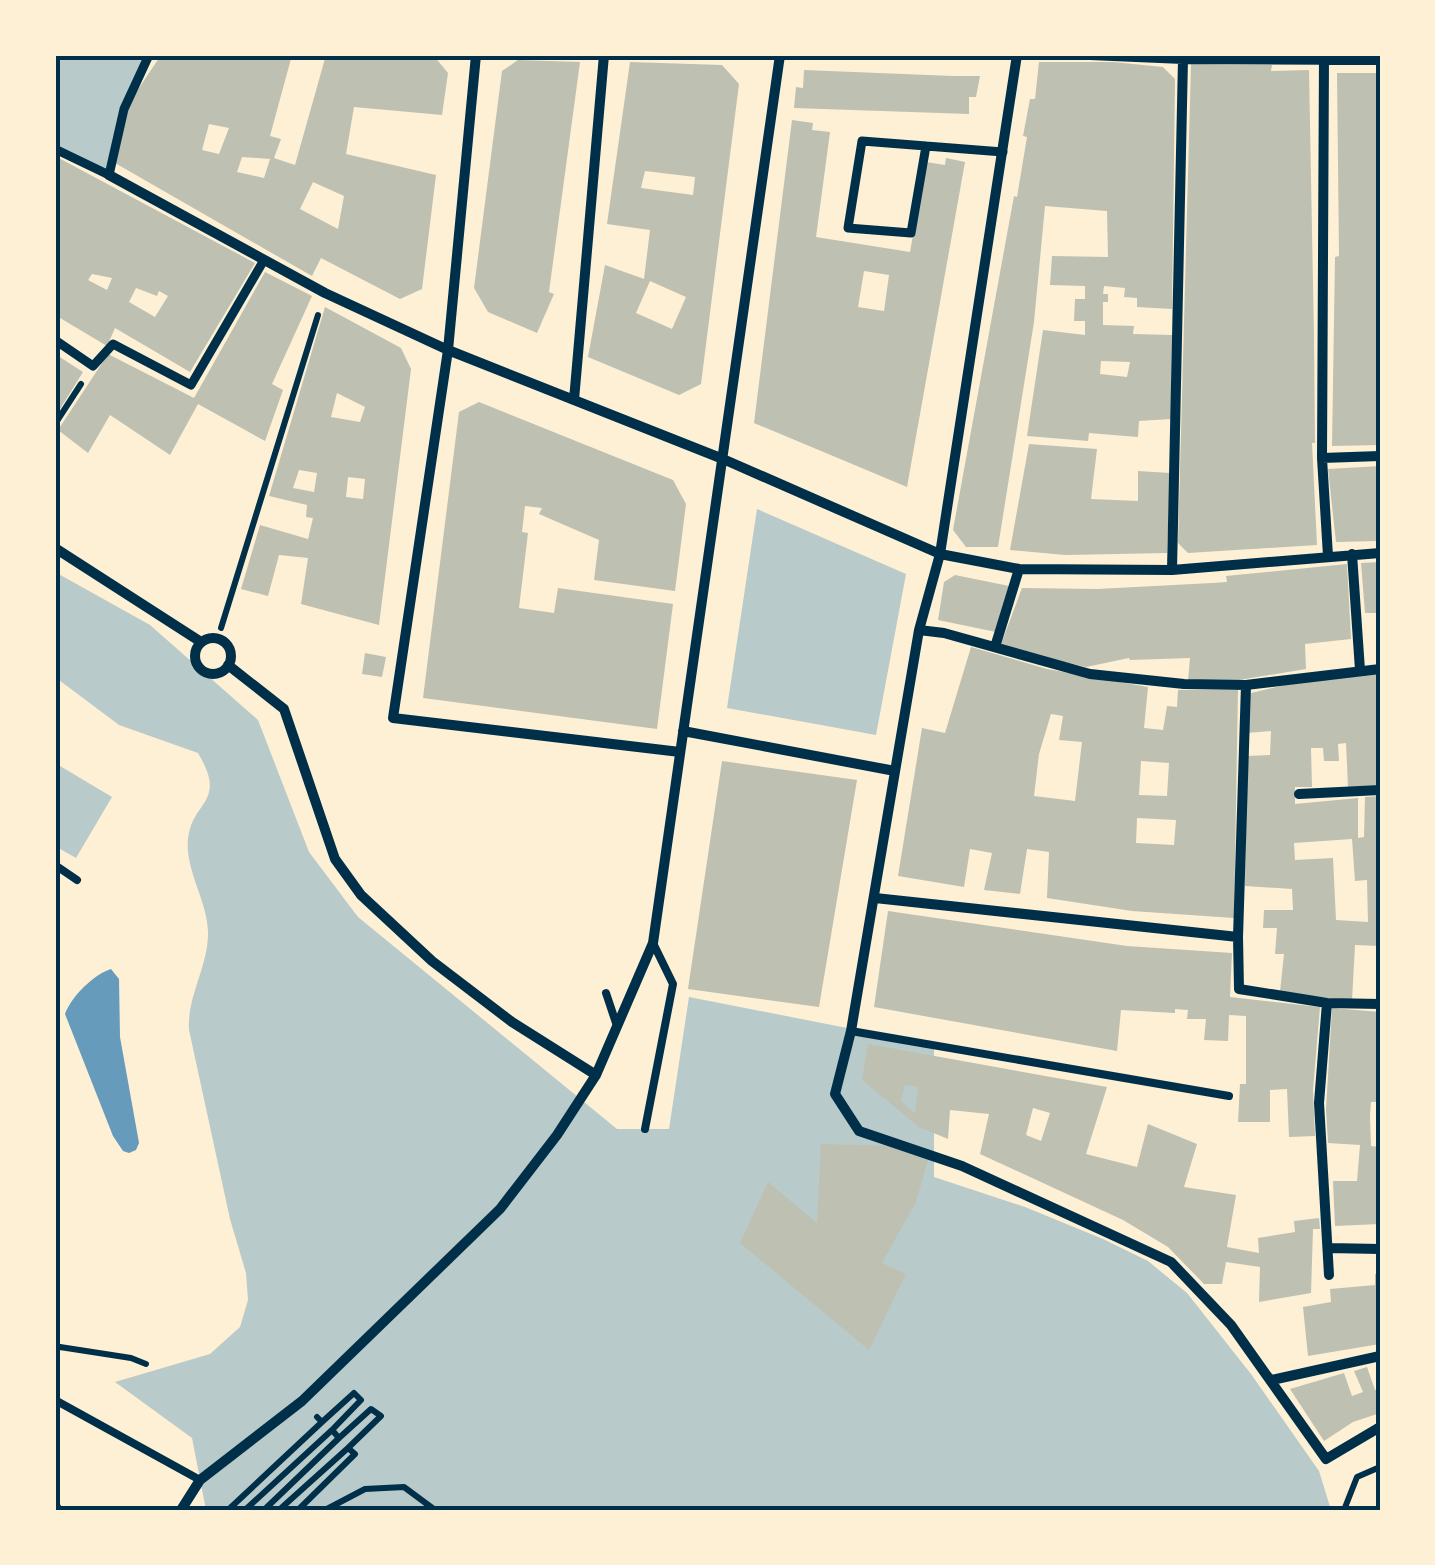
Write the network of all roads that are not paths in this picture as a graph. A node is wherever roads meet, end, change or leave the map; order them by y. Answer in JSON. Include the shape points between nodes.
{"nodes":[{"id":1,"x":149,"y":55,"type":"edge"},
{"id":2,"x":476,"y":55,"type":"edge"},
{"id":3,"x":604,"y":55,"type":"edge"},
{"id":4,"x":778,"y":55,"type":"edge"},
{"id":5,"x":796,"y":55,"type":"edge"},
{"id":6,"x":1017,"y":55,"type":"edge"},
{"id":7,"x":1090,"y":55,"type":"edge"},
{"id":8,"x":1324,"y":57,"type":"edge"},
{"id":9,"x":1183,"y":59,"type":"junction"},
{"id":10,"x":1380,"y":60,"type":"edge"},
{"id":11,"x":926,"y":146,"type":"junction"},
{"id":12,"x":55,"y":149,"type":"edge"},
{"id":13,"x":1003,"y":152,"type":"junction"},
{"id":14,"x":109,"y":175,"type":"junction"},
{"id":15,"x":264,"y":260,"type":"junction"},
{"id":16,"x":55,"y":340,"type":"edge"},
{"id":17,"x":448,"y":350,"type":"junction"},
{"id":18,"x":574,"y":400,"type":"junction"},
{"id":19,"x":1380,"y":456,"type":"edge"},
{"id":20,"x":1322,"y":458,"type":"junction"},
{"id":21,"x":723,"y":459,"type":"junction"},
{"id":22,"x":55,"y":548,"type":"edge"},
{"id":23,"x":940,"y":554,"type":"junction"},
{"id":24,"x":1352,"y":554,"type":"junction"},
{"id":25,"x":1380,"y":554,"type":"edge"},
{"id":26,"x":1328,"y":556,"type":"junction"},
{"id":27,"x":1020,"y":569,"type":"junction"},
{"id":28,"x":1172,"y":570,"type":"junction"},
{"id":29,"x":919,"y":630,"type":"junction"},
{"id":30,"x":201,"y":642,"type":"junction"},
{"id":31,"x":995,"y":647,"type":"junction"},
{"id":32,"x":228,"y":665,"type":"junction"},
{"id":33,"x":1360,"y":670,"type":"junction"},
{"id":34,"x":1380,"y":670,"type":"edge"},
{"id":35,"x":1246,"y":686,"type":"junction"},
{"id":36,"x":684,"y":731,"type":"junction"},
{"id":37,"x":680,"y":752,"type":"junction"},
{"id":38,"x":895,"y":770,"type":"junction"},
{"id":39,"x":1380,"y":790,"type":"edge"},
{"id":40,"x":1299,"y":794,"type":"dead end"},
{"id":41,"x":55,"y":866,"type":"edge"},
{"id":42,"x":77,"y":880,"type":"dead end"},
{"id":43,"x":875,"y":898,"type":"junction"},
{"id":44,"x":1238,"y":936,"type":"junction"},
{"id":45,"x":653,"y":942,"type":"junction"},
{"id":46,"x":606,"y":994,"type":"dead end"},
{"id":47,"x":1327,"y":1003,"type":"junction"},
{"id":48,"x":1380,"y":1004,"type":"edge"},
{"id":49,"x":617,"y":1026,"type":"junction"},
{"id":50,"x":851,"y":1030,"type":"junction"},
{"id":51,"x":596,"y":1076,"type":"junction"},
{"id":52,"x":1229,"y":1096,"type":"dead end"},
{"id":53,"x":645,"y":1128,"type":"dead end"},
{"id":54,"x":1328,"y":1248,"type":"junction"},
{"id":55,"x":1380,"y":1250,"type":"edge"},
{"id":56,"x":1329,"y":1274,"type":"dead end"},
{"id":57,"x":1380,"y":1356,"type":"edge"},
{"id":58,"x":1272,"y":1380,"type":"junction"},
{"id":59,"x":55,"y":1400,"type":"edge"},
{"id":60,"x":1380,"y":1427,"type":"edge"},
{"id":61,"x":200,"y":1480,"type":"junction"},
{"id":62,"x":181,"y":1510,"type":"edge"}],
"edges":[{"from":1,"to":14,"type":"street","via":[[124,109]]},
{"from":2,"to":17,"type":"street"},
{"from":3,"to":18,"type":"street"},
{"from":4,"to":5,"type":"street"},
{"from":4,"to":21,"type":"street"},
{"from":6,"to":13,"type":"street"},
{"from":7,"to":9,"type":"street"},
{"from":8,"to":9,"type":"street"},
{"from":8,"to":10,"type":"street"},
{"from":8,"to":20,"type":"street"},
{"from":9,"to":28,"type":"street"},
{"from":11,"to":11,"type":"street","via":[[862,141],[848,228],[911,233]]},
{"from":11,"to":13,"type":"street"},
{"from":12,"to":14,"type":"street"},
{"from":13,"to":23,"type":"street"},
{"from":14,"to":15,"type":"street"},
{"from":15,"to":16,"type":"street","via":[[190,385],[113,344],[93,366]]},
{"from":15,"to":17,"type":"street"},
{"from":17,"to":18,"type":"street"},
{"from":17,"to":37,"type":"street","via":[[393,718]]},
{"from":18,"to":21,"type":"street"},
{"from":19,"to":20,"type":"street"},
{"from":20,"to":26,"type":"street"},
{"from":21,"to":23,"type":"street"},
{"from":21,"to":36,"type":"street"},
{"from":22,"to":30,"type":"street"},
{"from":23,"to":27,"type":"street"},
{"from":23,"to":29,"type":"street"},
{"from":24,"to":25,"type":"street"},
{"from":24,"to":26,"type":"street"},
{"from":24,"to":33,"type":"street"},
{"from":26,"to":28,"type":"street"},
{"from":27,"to":28,"type":"street"},
{"from":27,"to":31,"type":"street"},
{"from":29,"to":31,"type":"street"},
{"from":29,"to":38,"type":"street"},
{"from":30,"to":32,"type":"street","via":[[218,639],[230,650]]},
{"from":30,"to":32,"type":"street","via":[[194,656],[203,672],[219,674]]},
{"from":31,"to":35,"type":"street","via":[[1090,674]]},
{"from":32,"to":51,"type":"street","via":[[284,709],[335,859],[360,895],[448,974]]},
{"from":33,"to":34,"type":"street"},
{"from":33,"to":35,"type":"street"},
{"from":35,"to":44,"type":"street"},
{"from":36,"to":37,"type":"street"},
{"from":36,"to":38,"type":"street"},
{"from":37,"to":45,"type":"street"},
{"from":38,"to":43,"type":"street"},
{"from":39,"to":40,"type":"street"},
{"from":41,"to":42,"type":"lane"},
{"from":43,"to":44,"type":"street"},
{"from":43,"to":50,"type":"street"},
{"from":44,"to":47,"type":"street","via":[[1239,989]]},
{"from":45,"to":49,"type":"street"},
{"from":45,"to":53,"type":"lane","via":[[673,984]]},
{"from":46,"to":49,"type":"lane"},
{"from":47,"to":48,"type":"street"},
{"from":47,"to":54,"type":"street","via":[[1318,1103]]},
{"from":49,"to":51,"type":"street"},
{"from":50,"to":52,"type":"lane"},
{"from":50,"to":58,"type":"street","via":[[834,1094],[858,1131],[962,1166],[1171,1262],[1231,1324]]},
{"from":51,"to":61,"type":"street","via":[[500,1208],[302,1402]]},
{"from":54,"to":55,"type":"street"},
{"from":54,"to":56,"type":"street"},
{"from":57,"to":58,"type":"street"},
{"from":58,"to":60,"type":"street","via":[[1326,1458]]},
{"from":59,"to":61,"type":"lane"},
{"from":61,"to":62,"type":"street"}]}
